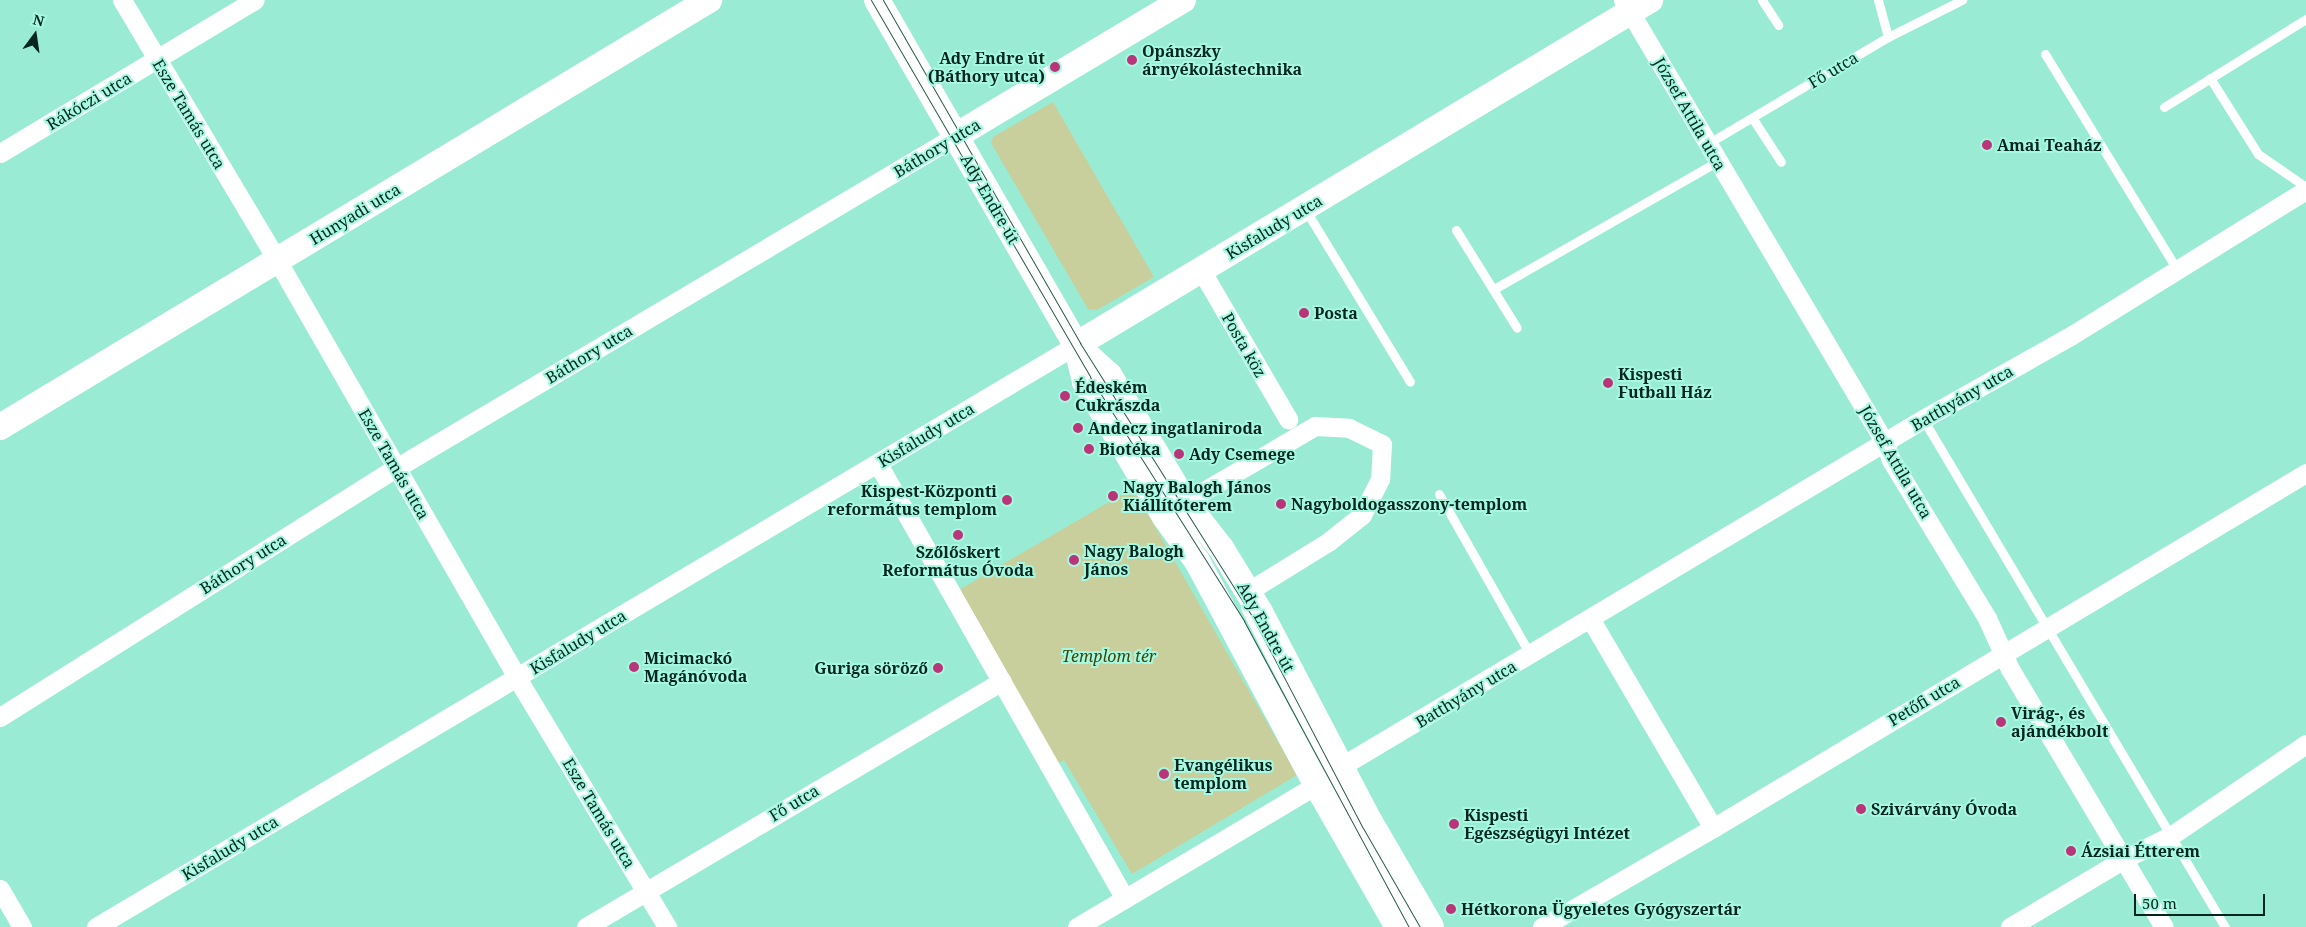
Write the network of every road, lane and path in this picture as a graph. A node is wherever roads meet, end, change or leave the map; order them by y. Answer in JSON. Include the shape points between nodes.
{"nodes":[{"id":1,"x":122,"y":0,"type":"edge"},
{"id":2,"x":255,"y":0,"type":"edge"},
{"id":3,"x":709,"y":0,"type":"edge"},
{"id":4,"x":877,"y":0,"type":"edge"},
{"id":5,"x":1183,"y":0,"type":"edge"},
{"id":6,"x":1762,"y":0,"type":"edge"},
{"id":7,"x":1878,"y":0,"type":"edge"},
{"id":8,"x":1962,"y":0,"type":"edge"},
{"id":9,"x":1634,"y":4,"type":"edge"},
{"id":10,"x":2306,"y":19,"type":"edge"},
{"id":11,"x":1778,"y":25,"type":"dead end"},
{"id":12,"x":1888,"y":37,"type":"junction"},
{"id":13,"x":2045,"y":54,"type":"dead end"},
{"id":14,"x":157,"y":60,"type":"junction"},
{"id":15,"x":2210,"y":78,"type":"junction"},
{"id":16,"x":2164,"y":107,"type":"dead end"},
{"id":17,"x":1753,"y":119,"type":"junction"},
{"id":18,"x":954,"y":137,"type":"junction"},
{"id":19,"x":1707,"y":144,"type":"junction"},
{"id":20,"x":0,"y":153,"type":"edge"},
{"id":21,"x":1718,"y":161,"type":"junction"},
{"id":22,"x":1780,"y":162,"type":"dead end"},
{"id":23,"x":2306,"y":189,"type":"edge"},
{"id":24,"x":1305,"y":208,"type":"junction"},
{"id":25,"x":1456,"y":230,"type":"dead end"},
{"id":26,"x":277,"y":260,"type":"junction"},
{"id":27,"x":1201,"y":270,"type":"junction"},
{"id":28,"x":2178,"y":271,"type":"junction"},
{"id":29,"x":1494,"y":289,"type":"junction"},
{"id":30,"x":1517,"y":328,"type":"dead end"},
{"id":31,"x":1076,"y":345,"type":"junction"},
{"id":32,"x":1410,"y":382,"type":"dead end"},
{"id":33,"x":1288,"y":419,"type":"dead end"},
{"id":34,"x":1923,"y":419,"type":"junction"},
{"id":35,"x":0,"y":427,"type":"edge"},
{"id":36,"x":1885,"y":443,"type":"junction"},
{"id":37,"x":878,"y":464,"type":"junction"},
{"id":38,"x":396,"y":468,"type":"junction"},
{"id":39,"x":2306,"y":473,"type":"edge"},
{"id":40,"x":1439,"y":494,"type":"dead end"},
{"id":41,"x":1185,"y":502,"type":"junction"},
{"id":42,"x":1221,"y":548,"type":"junction"},
{"id":43,"x":1197,"y":561,"type":"junction"},
{"id":44,"x":1236,"y":597,"type":"junction"},
{"id":45,"x":1248,"y":618,"type":"junction"},
{"id":46,"x":1591,"y":620,"type":"junction"},
{"id":47,"x":2048,"y":627,"type":"junction"},
{"id":48,"x":2002,"y":654,"type":"junction"},
{"id":49,"x":1531,"y":656,"type":"junction"},
{"id":50,"x":517,"y":678,"type":"junction"},
{"id":51,"x":1002,"y":681,"type":"junction"},
{"id":52,"x":0,"y":717,"type":"edge"},
{"id":53,"x":2304,"y":749,"type":"edge"},
{"id":54,"x":1335,"y":771,"type":"junction"},
{"id":55,"x":1306,"y":791,"type":"dead end"},
{"id":56,"x":1713,"y":828,"type":"junction"},
{"id":57,"x":2172,"y":835,"type":"junction"},
{"id":58,"x":1350,"y":840,"type":"junction"},
{"id":59,"x":2124,"y":859,"type":"junction"},
{"id":60,"x":0,"y":889,"type":"edge"},
{"id":61,"x":646,"y":891,"type":"junction"},
{"id":62,"x":1125,"y":899,"type":"junction"},
{"id":63,"x":22,"y":927,"type":"edge"},
{"id":64,"x":96,"y":927,"type":"edge"},
{"id":65,"x":586,"y":927,"type":"edge"},
{"id":66,"x":667,"y":927,"type":"edge"},
{"id":67,"x":1077,"y":927,"type":"edge"},
{"id":68,"x":1398,"y":927,"type":"edge"},
{"id":69,"x":1415,"y":927,"type":"edge"},
{"id":70,"x":1431,"y":927,"type":"edge"},
{"id":71,"x":1542,"y":927,"type":"edge"},
{"id":72,"x":2010,"y":927,"type":"edge"},
{"id":73,"x":2164,"y":927,"type":"edge"},
{"id":74,"x":2225,"y":927,"type":"edge"}],
"edges":[{"from":1,"to":14,"type":"street","name":"Esze Tamás utca"},
{"from":2,"to":14,"type":"street","name":"Rákóczi utca"},
{"from":3,"to":26,"type":"street","name":"Hunyadi utca"},
{"from":4,"to":18,"type":"street","name":"Ady Endre út"},
{"from":5,"to":18,"type":"street","name":"Báthory utca"},
{"from":6,"to":11,"type":"lane"},
{"from":7,"to":12,"type":"lane"},
{"from":8,"to":12,"type":"lane","name":"Fő utca"},
{"from":9,"to":19,"type":"street","name":"József Attila utca"},
{"from":9,"to":24,"type":"street","name":"Kisfaludy utca"},
{"from":10,"to":15,"type":"lane"},
{"from":12,"to":17,"type":"lane","name":"Fő utca"},
{"from":13,"to":28,"type":"lane"},
{"from":14,"to":20,"type":"street","name":"Rákóczi utca"},
{"from":14,"to":26,"type":"street","name":"Esze Tamás utca"},
{"from":15,"to":16,"type":"lane"},
{"from":15,"to":23,"type":"lane","via":[[2258,154]]},
{"from":17,"to":19,"type":"lane","name":"Fő utca"},
{"from":17,"to":22,"type":"lane"},
{"from":18,"to":31,"type":"street","name":"Ady Endre út"},
{"from":18,"to":38,"type":"street","name":"Báthory utca"},
{"from":19,"to":21,"type":"street","name":"József Attila utca"},
{"from":21,"to":29,"type":"lane"},
{"from":21,"to":36,"type":"street","name":"József Attila utca"},
{"from":23,"to":28,"type":"street","name":"Batthyány utca"},
{"from":24,"to":27,"type":"street","name":"Kisfaludy utca"},
{"from":24,"to":32,"type":"lane"},
{"from":25,"to":29,"type":"lane"},
{"from":26,"to":35,"type":"street","name":"Hunyadi utca"},
{"from":26,"to":38,"type":"street","name":"Esze Tamás utca"},
{"from":27,"to":31,"type":"street","name":"Kisfaludy utca"},
{"from":27,"to":33,"type":"street","name":"Posta köz"},
{"from":28,"to":34,"type":"street","name":"Batthyány utca"},
{"from":29,"to":30,"type":"lane"},
{"from":31,"to":37,"type":"street","name":"Kisfaludy utca"},
{"from":31,"to":41,"type":"street","name":"Ady Endre út","via":[[1109,375]]},
{"from":31,"to":43,"type":"street","name":"Ady Endre út","via":[[1085,382],[1165,517]]},
{"from":34,"to":36,"type":"street","name":"Batthyány utca"},
{"from":34,"to":47,"type":"lane"},
{"from":36,"to":46,"type":"street","name":"Batthyány utca"},
{"from":36,"to":48,"type":"street","name":"József Attila utca","via":[[1891,460],[1986,618]]},
{"from":37,"to":50,"type":"street","name":"Kisfaludy utca"},
{"from":37,"to":51,"type":"street"},
{"from":38,"to":50,"type":"street","name":"Esze Tamás utca"},
{"from":38,"to":52,"type":"street","name":"Báthory utca"},
{"from":39,"to":47,"type":"street","name":"Petőfi utca"},
{"from":40,"to":49,"type":"lane"},
{"from":41,"to":42,"type":"street","name":"Ady Endre út"},
{"from":41,"to":44,"type":"street","via":[[1315,426],[1350,428],[1382,444],[1380,479],[1362,515],[1328,542]]},
{"from":42,"to":44,"type":"street","name":"Ady Endre út"},
{"from":42,"to":45,"type":"lane"},
{"from":43,"to":44,"type":"lane"},
{"from":43,"to":58,"type":"street","name":"Ady Endre út","via":[[1316,784]]},
{"from":44,"to":45,"type":"lane"},
{"from":44,"to":54,"type":"street","name":"Ady Endre út"},
{"from":45,"to":54,"type":"lane"},
{"from":46,"to":49,"type":"street","name":"Batthyány utca"},
{"from":46,"to":56,"type":"street"},
{"from":47,"to":48,"type":"street","name":"Petőfi utca"},
{"from":47,"to":57,"type":"lane"},
{"from":48,"to":56,"type":"street","name":"Petőfi utca"},
{"from":48,"to":59,"type":"street","name":"József Attila utca"},
{"from":49,"to":54,"type":"street","name":"Batthyány utca"},
{"from":50,"to":61,"type":"street","name":"Esze Tamás utca"},
{"from":50,"to":64,"type":"street","name":"Kisfaludy utca"},
{"from":51,"to":61,"type":"street","name":"Fő utca"},
{"from":51,"to":62,"type":"street"},
{"from":53,"to":57,"type":"street"},
{"from":54,"to":58,"type":"lane"},
{"from":54,"to":69,"type":"lane"},
{"from":54,"to":70,"type":"street","name":"Ady Endre út"},
{"from":55,"to":62,"type":"street"},
{"from":56,"to":71,"type":"street","name":"Petőfi utca"},
{"from":57,"to":59,"type":"street"},
{"from":57,"to":74,"type":"lane"},
{"from":58,"to":68,"type":"street","name":"Ady Endre út"},
{"from":59,"to":72,"type":"street"},
{"from":59,"to":73,"type":"street","name":"József Attila utca"},
{"from":60,"to":63,"type":"street"},
{"from":61,"to":65,"type":"street","name":"Fő utca"},
{"from":61,"to":66,"type":"street","name":"Esze Tamás utca"},
{"from":62,"to":67,"type":"street"}]}
